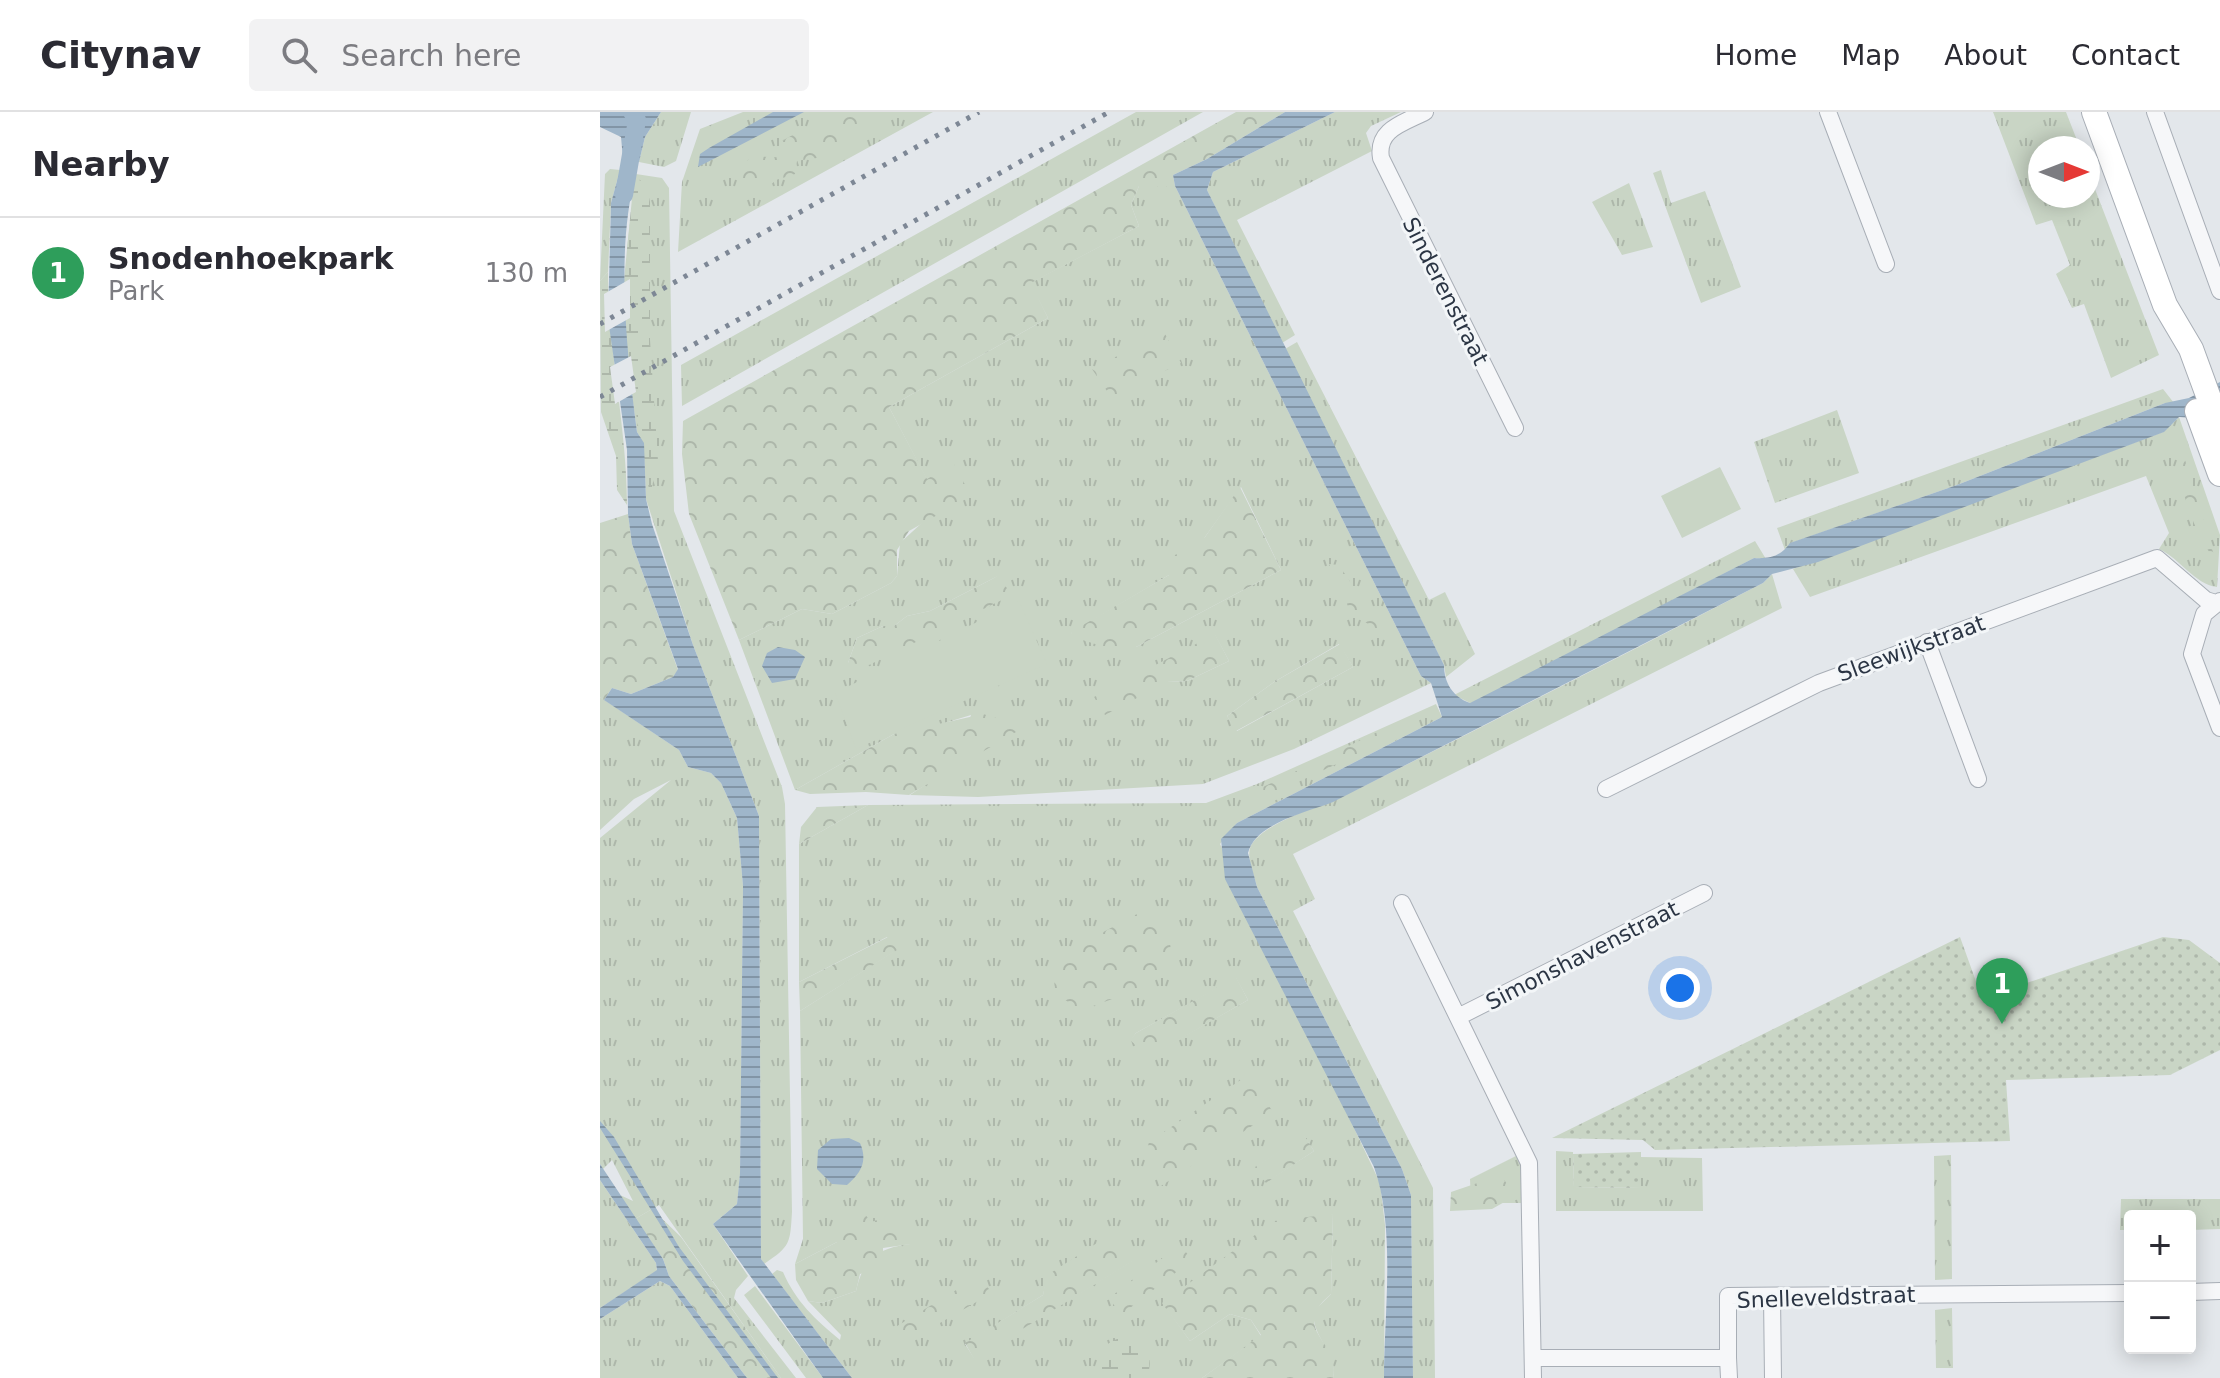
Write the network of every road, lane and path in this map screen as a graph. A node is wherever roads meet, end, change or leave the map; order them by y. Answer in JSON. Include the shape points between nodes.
{"nodes":[{"id":1,"x":1425,"y":112,"type":"edge"},
{"id":2,"x":1828,"y":112,"type":"edge"},
{"id":3,"x":2094,"y":112,"type":"edge"},
{"id":4,"x":2155,"y":112,"type":"edge"},
{"id":5,"x":1886,"y":264,"type":"dead end"},
{"id":6,"x":2220,"y":291,"type":"edge"},
{"id":7,"x":2213,"y":423,"type":"edge"},
{"id":8,"x":1515,"y":428,"type":"dead end"},
{"id":9,"x":2220,"y":474,"type":"edge"},
{"id":10,"x":2218,"y":602,"type":"edge"},
{"id":11,"x":1927,"y":642,"type":"junction"},
{"id":12,"x":2220,"y":728,"type":"edge"},
{"id":13,"x":1978,"y":779,"type":"dead end"},
{"id":14,"x":1606,"y":789,"type":"dead end"},
{"id":15,"x":1704,"y":893,"type":"dead end"},
{"id":16,"x":1402,"y":903,"type":"dead end"},
{"id":17,"x":1460,"y":1016,"type":"junction"},
{"id":18,"x":2220,"y":1291,"type":"edge"},
{"id":19,"x":2196,"y":1292,"type":"edge"},
{"id":20,"x":2124,"y":1293,"type":"edge"},
{"id":21,"x":1772,"y":1296,"type":"junction"},
{"id":22,"x":1533,"y":1358,"type":"junction"},
{"id":23,"x":1728,"y":1358,"type":"junction"},
{"id":24,"x":1533,"y":1378,"type":"edge"},
{"id":25,"x":1729,"y":1378,"type":"edge"},
{"id":26,"x":1773,"y":1378,"type":"edge"}],
"edges":[{"from":1,"to":8,"type":"street","name":"Sinderenstraat","via":[[1385,133],[1380,152]]},
{"from":2,"to":5,"type":"street"},
{"from":3,"to":7,"type":"street","via":[[2165,305],[2169,334]]},
{"from":4,"to":6,"type":"street"},
{"from":7,"to":9,"type":"street"},
{"from":10,"to":11,"type":"street","name":"Sleewijkstraat","via":[[2206,600],[2157,558]]},
{"from":10,"to":12,"type":"street","via":[[2204,614],[2192,654]]},
{"from":11,"to":13,"type":"street"},
{"from":11,"to":14,"type":"street","name":"Sleewijkstraat","via":[[1819,683]]},
{"from":15,"to":17,"type":"street","name":"Simonshavenstraat"},
{"from":16,"to":17,"type":"street","name":"Simonshavenstraat"},
{"from":17,"to":22,"type":"street","name":"Simonshavenstraat","via":[[1529,1163]]},
{"from":18,"to":19,"type":"street"},
{"from":20,"to":21,"type":"street","name":"Snelleveldstraat"},
{"from":21,"to":23,"type":"street","name":"Snelleveldstraat","via":[[1728,1296]]},
{"from":21,"to":26,"type":"street"},
{"from":22,"to":23,"type":"street"},
{"from":22,"to":24,"type":"street"},
{"from":23,"to":25,"type":"street"}]}
